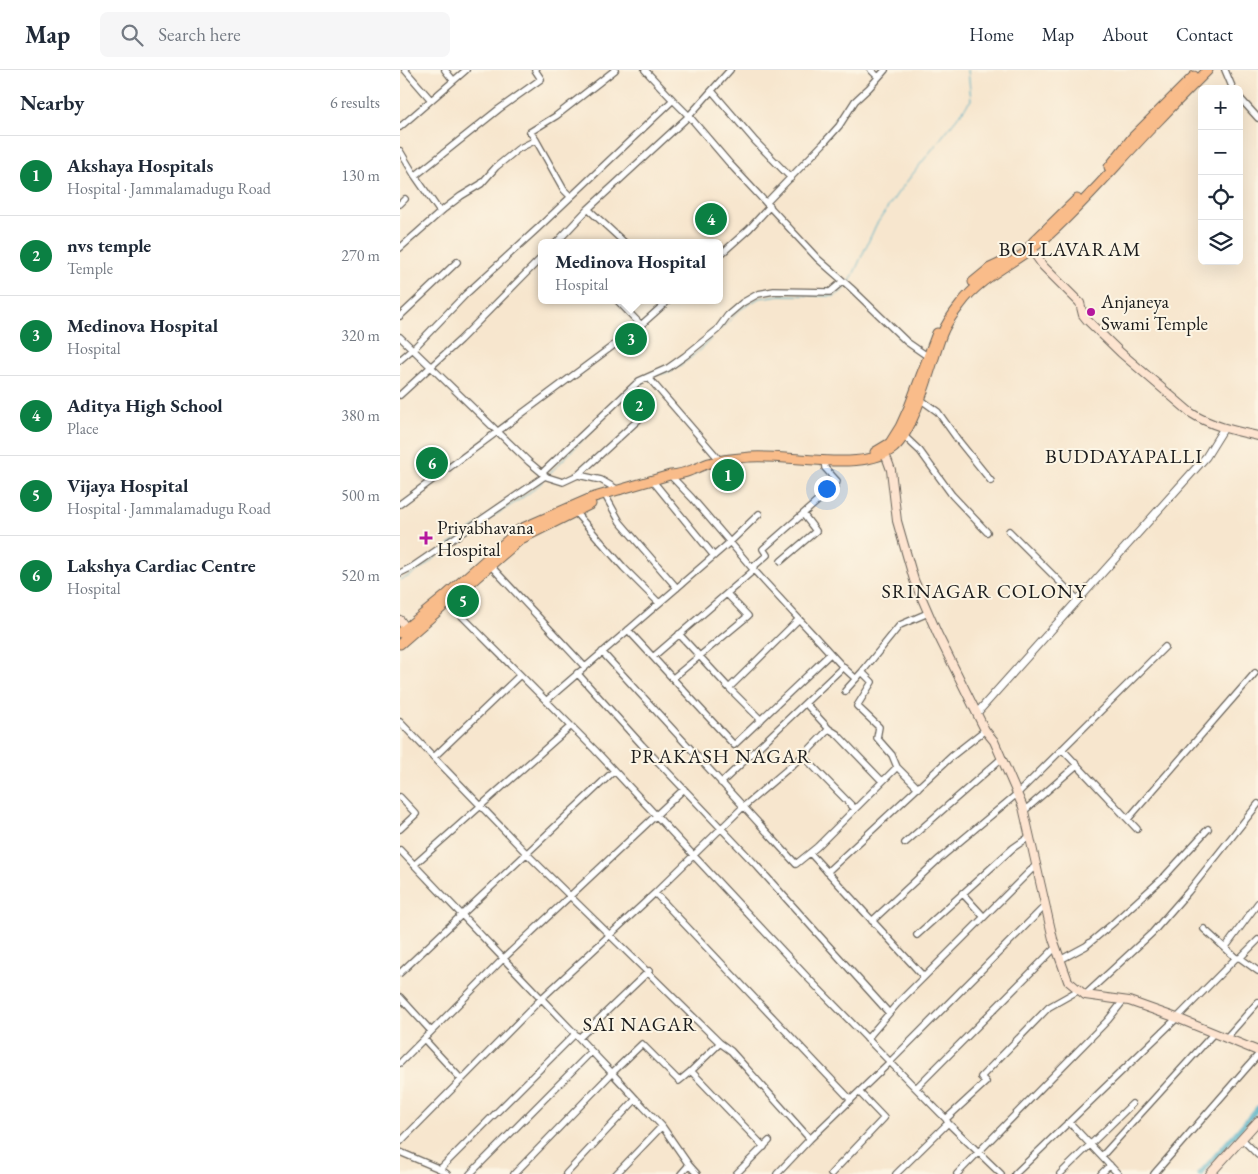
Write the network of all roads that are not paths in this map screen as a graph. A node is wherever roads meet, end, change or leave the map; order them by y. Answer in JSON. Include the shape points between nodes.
{"nodes":[{"id":1,"x":405,"y":70,"type":"edge"},
{"id":2,"x":445,"y":70,"type":"edge"},
{"id":3,"x":466,"y":70,"type":"edge"},
{"id":4,"x":535,"y":70,"type":"edge"},
{"id":5,"x":615,"y":70,"type":"edge"},
{"id":6,"x":645,"y":70,"type":"edge"},
{"id":7,"x":730,"y":70,"type":"edge"},
{"id":8,"x":871,"y":70,"type":"edge"},
{"id":9,"x":885,"y":70,"type":"edge"},
{"id":10,"x":1200,"y":70,"type":"edge"},
{"id":11,"x":1208,"y":70,"type":"edge"},
{"id":12,"x":1225,"y":70,"type":"edge"},
{"id":13,"x":878,"y":77,"type":"junction"},
{"id":14,"x":453,"y":80,"type":"junction"},
{"id":15,"x":1231,"y":85,"type":"edge"},
{"id":16,"x":712,"y":90,"type":"junction"},
{"id":17,"x":431,"y":100,"type":"junction"},
{"id":18,"x":673,"y":100,"type":"junction"},
{"id":19,"x":1243,"y":101,"type":"edge"},
{"id":20,"x":690,"y":116,"type":"junction"},
{"id":21,"x":1258,"y":118,"type":"edge"},
{"id":22,"x":400,"y":126,"type":"edge"},
{"id":23,"x":1142,"y":133,"type":"junction"},
{"id":24,"x":536,"y":140,"type":"junction"},
{"id":25,"x":400,"y":151,"type":"edge"},
{"id":26,"x":415,"y":176,"type":"junction"},
{"id":27,"x":791,"y":178,"type":"junction"},
{"id":28,"x":571,"y":197,"type":"junction"},
{"id":29,"x":768,"y":205,"type":"junction"},
{"id":30,"x":588,"y":209,"type":"junction"},
{"id":31,"x":440,"y":212,"type":"junction"},
{"id":32,"x":561,"y":239,"type":"edge"},
{"id":33,"x":621,"y":239,"type":"edge"},
{"id":34,"x":400,"y":248,"type":"edge"},
{"id":35,"x":1030,"y":248,"type":"junction"},
{"id":36,"x":723,"y":252,"type":"edge"},
{"id":37,"x":538,"y":261,"type":"edge"},
{"id":38,"x":456,"y":262,"type":"dead end"},
{"id":39,"x":846,"y":284,"type":"junction"},
{"id":40,"x":621,"y":304,"type":"edge"},
{"id":41,"x":665,"y":304,"type":"edge"},
{"id":42,"x":400,"y":316,"type":"edge"},
{"id":43,"x":642,"y":325,"type":"junction"},
{"id":44,"x":400,"y":337,"type":"edge"},
{"id":45,"x":412,"y":349,"type":"junction"},
{"id":46,"x":931,"y":358,"type":"junction"},
{"id":47,"x":400,"y":360,"type":"edge"},
{"id":48,"x":431,"y":367,"type":"junction"},
{"id":49,"x":648,"y":377,"type":"junction"},
{"id":50,"x":400,"y":396,"type":"edge"},
{"id":51,"x":920,"y":399,"type":"junction"},
{"id":52,"x":913,"y":407,"type":"junction"},
{"id":53,"x":648,"y":411,"type":"dead end"},
{"id":54,"x":1224,"y":428,"type":"junction"},
{"id":55,"x":498,"y":431,"type":"junction"},
{"id":56,"x":904,"y":435,"type":"junction"},
{"id":57,"x":1258,"y":436,"type":"edge"},
{"id":58,"x":884,"y":451,"type":"junction"},
{"id":59,"x":717,"y":456,"type":"junction"},
{"id":60,"x":824,"y":460,"type":"junction"},
{"id":61,"x":544,"y":474,"type":"junction"},
{"id":62,"x":578,"y":475,"type":"junction"},
{"id":63,"x":673,"y":476,"type":"junction"},
{"id":64,"x":991,"y":481,"type":"dead end"},
{"id":65,"x":653,"y":482,"type":"junction"},
{"id":66,"x":620,"y":491,"type":"junction"},
{"id":67,"x":606,"y":497,"type":"junction"},
{"id":68,"x":400,"y":504,"type":"edge"},
{"id":69,"x":572,"y":509,"type":"junction"},
{"id":70,"x":759,"y":514,"type":"dead end"},
{"id":71,"x":802,"y":514,"type":"junction"},
{"id":72,"x":1009,"y":531,"type":"dead end"},
{"id":73,"x":987,"y":532,"type":"dead end"},
{"id":74,"x":730,"y":542,"type":"junction"},
{"id":75,"x":714,"y":556,"type":"junction"},
{"id":76,"x":781,"y":561,"type":"dead end"},
{"id":77,"x":488,"y":562,"type":"junction"},
{"id":78,"x":753,"y":569,"type":"junction"},
{"id":79,"x":400,"y":572,"type":"edge"},
{"id":80,"x":677,"y":588,"type":"junction"},
{"id":81,"x":727,"y":594,"type":"junction"},
{"id":82,"x":446,"y":599,"type":"junction"},
{"id":83,"x":1078,"y":600,"type":"junction"},
{"id":84,"x":659,"y":604,"type":"junction"},
{"id":85,"x":928,"y":613,"type":"junction"},
{"id":86,"x":799,"y":619,"type":"junction"},
{"id":87,"x":400,"y":620,"type":"edge"},
{"id":88,"x":403,"y":630,"type":"edge"},
{"id":89,"x":628,"y":630,"type":"junction"},
{"id":90,"x":680,"y":634,"type":"junction"},
{"id":91,"x":400,"y":644,"type":"edge"},
{"id":92,"x":1165,"y":647,"type":"dead end"},
{"id":93,"x":602,"y":652,"type":"junction"},
{"id":94,"x":830,"y":654,"type":"junction"},
{"id":95,"x":699,"y":656,"type":"junction"},
{"id":96,"x":653,"y":657,"type":"junction"},
{"id":97,"x":585,"y":667,"type":"junction"},
{"id":98,"x":843,"y":667,"type":"junction"},
{"id":99,"x":862,"y":672,"type":"junction"},
{"id":100,"x":578,"y":673,"type":"junction"},
{"id":101,"x":1255,"y":673,"type":"dead end"},
{"id":102,"x":520,"y":675,"type":"junction"},
{"id":103,"x":673,"y":678,"type":"junction"},
{"id":104,"x":856,"y":679,"type":"junction"},
{"id":105,"x":729,"y":688,"type":"junction"},
{"id":106,"x":846,"y":691,"type":"dead end"},
{"id":107,"x":546,"y":701,"type":"junction"},
{"id":108,"x":806,"y":704,"type":"junction"},
{"id":109,"x":977,"y":713,"type":"junction"},
{"id":110,"x":761,"y":720,"type":"junction"},
{"id":111,"x":400,"y":722,"type":"edge"},
{"id":112,"x":572,"y":726,"type":"junction"},
{"id":113,"x":829,"y":729,"type":"junction"},
{"id":114,"x":985,"y":730,"type":"junction"},
{"id":115,"x":1062,"y":749,"type":"junction"},
{"id":116,"x":803,"y":756,"type":"junction"},
{"id":117,"x":434,"y":757,"type":"junction"},
{"id":118,"x":1002,"y":758,"type":"junction"},
{"id":119,"x":1077,"y":765,"type":"junction"},
{"id":120,"x":896,"y":767,"type":"junction"},
{"id":121,"x":614,"y":771,"type":"junction"},
{"id":122,"x":882,"y":781,"type":"junction"},
{"id":123,"x":721,"y":783,"type":"junction"},
{"id":124,"x":918,"y":788,"type":"junction"},
{"id":125,"x":684,"y":789,"type":"junction"},
{"id":126,"x":1018,"y":793,"type":"junction"},
{"id":127,"x":400,"y":797,"type":"edge"},
{"id":128,"x":1258,"y":804,"type":"edge"},
{"id":129,"x":482,"y":806,"type":"junction"},
{"id":130,"x":743,"y":807,"type":"junction"},
{"id":131,"x":854,"y":808,"type":"junction"},
{"id":132,"x":1024,"y":811,"type":"junction"},
{"id":133,"x":656,"y":816,"type":"junction"},
{"id":134,"x":1128,"y":820,"type":"junction"},
{"id":135,"x":720,"y":828,"type":"junction"},
{"id":136,"x":400,"y":829,"type":"edge"},
{"id":137,"x":1137,"y":829,"type":"dead end"},
{"id":138,"x":1208,"y":830,"type":"dead end"},
{"id":139,"x":1029,"y":837,"type":"junction"},
{"id":140,"x":906,"y":843,"type":"dead end"},
{"id":141,"x":400,"y":850,"type":"edge"},
{"id":142,"x":526,"y":853,"type":"junction"},
{"id":143,"x":810,"y":853,"type":"junction"},
{"id":144,"x":692,"y":855,"type":"junction"},
{"id":145,"x":414,"y":865,"type":"junction"},
{"id":146,"x":1036,"y":865,"type":"junction"},
{"id":147,"x":827,"y":872,"type":"junction"},
{"id":148,"x":655,"y":893,"type":"junction"},
{"id":149,"x":962,"y":893,"type":"junction"},
{"id":150,"x":572,"y":896,"type":"junction"},
{"id":151,"x":1258,"y":903,"type":"edge"},
{"id":152,"x":1045,"y":906,"type":"junction"},
{"id":153,"x":462,"y":914,"type":"junction"},
{"id":154,"x":984,"y":917,"type":"junction"},
{"id":155,"x":872,"y":921,"type":"junction"},
{"id":156,"x":1204,"y":929,"type":"dead end"},
{"id":157,"x":610,"y":934,"type":"junction"},
{"id":158,"x":917,"y":935,"type":"dead end"},
{"id":159,"x":1258,"y":940,"type":"edge"},
{"id":160,"x":1056,"y":947,"type":"junction"},
{"id":161,"x":1225,"y":948,"type":"junction"},
{"id":162,"x":504,"y":958,"type":"junction"},
{"id":163,"x":1238,"y":958,"type":"junction"},
{"id":164,"x":1060,"y":960,"type":"junction"},
{"id":165,"x":1258,"y":971,"type":"edge"},
{"id":166,"x":649,"y":972,"type":"junction"},
{"id":167,"x":400,"y":973,"type":"edge"},
{"id":168,"x":924,"y":976,"type":"junction"},
{"id":169,"x":1082,"y":992,"type":"junction"},
{"id":170,"x":400,"y":997,"type":"edge"},
{"id":171,"x":542,"y":998,"type":"junction"},
{"id":172,"x":1124,"y":1000,"type":"junction"},
{"id":173,"x":1258,"y":1002,"type":"edge"},
{"id":174,"x":889,"y":1013,"type":"junction"},
{"id":175,"x":1177,"y":1018,"type":"junction"},
{"id":176,"x":431,"y":1031,"type":"junction"},
{"id":177,"x":1214,"y":1033,"type":"junction"},
{"id":178,"x":577,"y":1036,"type":"junction"},
{"id":179,"x":1226,"y":1038,"type":"junction"},
{"id":180,"x":424,"y":1039,"type":"junction"},
{"id":181,"x":867,"y":1039,"type":"junction"},
{"id":182,"x":720,"y":1043,"type":"junction"},
{"id":183,"x":591,"y":1052,"type":"junction"},
{"id":184,"x":1258,"y":1053,"type":"edge"},
{"id":185,"x":890,"y":1062,"type":"junction"},
{"id":186,"x":400,"y":1063,"type":"edge"},
{"id":187,"x":691,"y":1071,"type":"junction"},
{"id":188,"x":612,"y":1073,"type":"junction"},
{"id":189,"x":462,"y":1080,"type":"junction"},
{"id":190,"x":916,"y":1088,"type":"junction"},
{"id":191,"x":859,"y":1092,"type":"junction"},
{"id":192,"x":636,"y":1099,"type":"junction"},
{"id":193,"x":851,"y":1100,"type":"junction"},
{"id":194,"x":1132,"y":1104,"type":"dead end"},
{"id":195,"x":947,"y":1121,"type":"junction"},
{"id":196,"x":1258,"y":1121,"type":"edge"},
{"id":197,"x":1069,"y":1122,"type":"junction"},
{"id":198,"x":662,"y":1126,"type":"junction"},
{"id":199,"x":810,"y":1139,"type":"junction"},
{"id":200,"x":1242,"y":1139,"type":"junction"},
{"id":201,"x":770,"y":1141,"type":"dead end"},
{"id":202,"x":400,"y":1142,"type":"edge"},
{"id":203,"x":1090,"y":1144,"type":"junction"},
{"id":204,"x":764,"y":1147,"type":"junction"},
{"id":205,"x":400,"y":1152,"type":"edge"},
{"id":206,"x":979,"y":1152,"type":"junction"},
{"id":207,"x":1258,"y":1154,"type":"edge"},
{"id":208,"x":1102,"y":1156,"type":"junction"},
{"id":209,"x":689,"y":1164,"type":"junction"},
{"id":210,"x":1110,"y":1165,"type":"junction"},
{"id":211,"x":440,"y":1169,"type":"junction"},
{"id":212,"x":447,"y":1174,"type":"edge"},
{"id":213,"x":470,"y":1174,"type":"edge"},
{"id":214,"x":514,"y":1174,"type":"edge"},
{"id":215,"x":566,"y":1174,"type":"edge"},
{"id":216,"x":616,"y":1174,"type":"edge"},
{"id":217,"x":681,"y":1174,"type":"edge"},
{"id":218,"x":697,"y":1174,"type":"edge"},
{"id":219,"x":736,"y":1174,"type":"edge"},
{"id":220,"x":777,"y":1174,"type":"edge"},
{"id":221,"x":831,"y":1174,"type":"edge"},
{"id":222,"x":896,"y":1174,"type":"edge"},
{"id":223,"x":957,"y":1174,"type":"edge"},
{"id":224,"x":1002,"y":1174,"type":"edge"},
{"id":225,"x":1015,"y":1174,"type":"edge"},
{"id":226,"x":1060,"y":1174,"type":"edge"},
{"id":227,"x":1100,"y":1174,"type":"edge"},
{"id":228,"x":1118,"y":1174,"type":"edge"},
{"id":229,"x":1154,"y":1174,"type":"edge"},
{"id":230,"x":1210,"y":1174,"type":"edge"}],
"edges":[{"from":1,"to":17,"type":"street"},
{"from":2,"to":14,"type":"street"},
{"from":3,"to":14,"type":"street"},
{"from":4,"to":26,"type":"street","via":[[541,79],[498,108]]},
{"from":5,"to":24,"type":"street","via":[[530,132]]},
{"from":6,"to":18,"type":"street"},
{"from":7,"to":16,"type":"street"},
{"from":8,"to":13,"type":"street"},
{"from":9,"to":13,"type":"street"},
{"from":10,"to":23,"type":"main road"},
{"from":11,"to":23,"type":"main road"},
{"from":12,"to":15,"type":"street"},
{"from":13,"to":27,"type":"street"},
{"from":14,"to":17,"type":"street"},
{"from":16,"to":20,"type":"street"},
{"from":16,"to":27,"type":"street"},
{"from":17,"to":22,"type":"street"},
{"from":18,"to":20,"type":"street"},
{"from":18,"to":28,"type":"street"},
{"from":19,"to":21,"type":"street"},
{"from":20,"to":29,"type":"street"},
{"from":20,"to":30,"type":"street"},
{"from":23,"to":35,"type":"main road","via":[[1106,174]]},
{"from":24,"to":28,"type":"street"},
{"from":24,"to":31,"type":"street","via":[[518,149],[481,184]]},
{"from":25,"to":26,"type":"street"},
{"from":26,"to":31,"type":"street"},
{"from":27,"to":29,"type":"street"},
{"from":28,"to":45,"type":"street"},
{"from":29,"to":36,"type":"street","via":[[749,229]]},
{"from":29,"to":39,"type":"street"},
{"from":30,"to":32,"type":"street"},
{"from":30,"to":33,"type":"street"},
{"from":31,"to":34,"type":"street"},
{"from":35,"to":46,"type":"main road","via":[[990,268],[966,294],[940,325]]},
{"from":35,"to":54,"type":"main road","via":[[1080,303],[1087,320],[1121,353],[1191,413]]},
{"from":37,"to":48,"type":"street"},
{"from":38,"to":42,"type":"street"},
{"from":39,"to":46,"type":"street","via":[[907,342]]},
{"from":39,"to":49,"type":"street","via":[[830,292],[758,294],[742,303],[717,330],[685,356]]},
{"from":40,"to":43,"type":"street"},
{"from":41,"to":43,"type":"street"},
{"from":43,"to":55,"type":"street"},
{"from":44,"to":45,"type":"street"},
{"from":45,"to":47,"type":"street"},
{"from":45,"to":48,"type":"street"},
{"from":46,"to":51,"type":"main road"},
{"from":46,"to":52,"type":"main road"},
{"from":48,"to":50,"type":"street"},
{"from":48,"to":55,"type":"street"},
{"from":49,"to":59,"type":"street"},
{"from":49,"to":61,"type":"street","via":[[638,381]]},
{"from":51,"to":52,"type":"main road"},
{"from":51,"to":64,"type":"street","via":[[938,412]]},
{"from":52,"to":56,"type":"main road"},
{"from":52,"to":58,"type":"main road"},
{"from":53,"to":62,"type":"street"},
{"from":54,"to":57,"type":"main road"},
{"from":54,"to":83,"type":"street","via":[[1206,457]]},
{"from":55,"to":61,"type":"street"},
{"from":55,"to":68,"type":"street"},
{"from":56,"to":58,"type":"main road","via":[[892,450]]},
{"from":56,"to":73,"type":"street","via":[[952,495]]},
{"from":58,"to":59,"type":"main road","via":[[847,456],[759,451]]},
{"from":58,"to":60,"type":"main road","via":[[848,462]]},
{"from":58,"to":85,"type":"main road","via":[[891,470],[903,544]]},
{"from":59,"to":63,"type":"main road","via":[[677,470]]},
{"from":60,"to":63,"type":"main road","via":[[770,456],[735,458],[711,462]]},
{"from":60,"to":71,"type":"street","via":[[825,468],[837,482]]},
{"from":61,"to":62,"type":"street","via":[[563,482]]},
{"from":61,"to":79,"type":"street","via":[[412,567]]},
{"from":62,"to":66,"type":"street","via":[[601,480]]},
{"from":63,"to":65,"type":"main road"},
{"from":63,"to":74,"type":"street"},
{"from":65,"to":66,"type":"main road"},
{"from":65,"to":67,"type":"main road"},
{"from":65,"to":75,"type":"street"},
{"from":66,"to":67,"type":"main road"},
{"from":67,"to":69,"type":"main road"},
{"from":67,"to":80,"type":"street","via":[[620,522]]},
{"from":69,"to":77,"type":"main road","via":[[520,529]]},
{"from":69,"to":84,"type":"street"},
{"from":70,"to":74,"type":"street"},
{"from":71,"to":76,"type":"street","via":[[816,531]]},
{"from":71,"to":78,"type":"street","via":[[763,549],[767,555]]},
{"from":72,"to":83,"type":"street"},
{"from":74,"to":75,"type":"street"},
{"from":74,"to":78,"type":"street"},
{"from":75,"to":80,"type":"street"},
{"from":77,"to":82,"type":"main road"},
{"from":77,"to":97,"type":"street"},
{"from":78,"to":81,"type":"street"},
{"from":78,"to":86,"type":"street"},
{"from":80,"to":84,"type":"street"},
{"from":81,"to":90,"type":"street"},
{"from":81,"to":95,"type":"street","via":[[748,616]]},
{"from":82,"to":88,"type":"main road"},
{"from":82,"to":91,"type":"main road"},
{"from":82,"to":102,"type":"street"},
{"from":83,"to":109,"type":"street"},
{"from":84,"to":89,"type":"street"},
{"from":85,"to":99,"type":"street","via":[[900,625]]},
{"from":85,"to":109,"type":"main road"},
{"from":86,"to":94,"type":"street"},
{"from":86,"to":105,"type":"street"},
{"from":87,"to":88,"type":"main road"},
{"from":89,"to":93,"type":"street"},
{"from":89,"to":96,"type":"street"},
{"from":90,"to":95,"type":"street"},
{"from":90,"to":96,"type":"street"},
{"from":92,"to":115,"type":"street"},
{"from":93,"to":97,"type":"street"},
{"from":93,"to":123,"type":"street"},
{"from":94,"to":98,"type":"street"},
{"from":94,"to":110,"type":"street"},
{"from":95,"to":103,"type":"street"},
{"from":95,"to":105,"type":"street"},
{"from":96,"to":103,"type":"street"},
{"from":97,"to":100,"type":"street"},
{"from":98,"to":104,"type":"street"},
{"from":98,"to":108,"type":"street"},
{"from":99,"to":104,"type":"street"},
{"from":99,"to":120,"type":"street","via":[[872,682],[857,706],[879,727],[877,738],[892,755]]},
{"from":100,"to":107,"type":"street"},
{"from":100,"to":125,"type":"street"},
{"from":101,"to":134,"type":"street"},
{"from":102,"to":107,"type":"street"},
{"from":102,"to":117,"type":"street"},
{"from":103,"to":110,"type":"street","via":[[734,745]]},
{"from":104,"to":106,"type":"street"},
{"from":105,"to":110,"type":"street"},
{"from":107,"to":112,"type":"street"},
{"from":108,"to":113,"type":"street"},
{"from":108,"to":123,"type":"street"},
{"from":109,"to":114,"type":"main road"},
{"from":111,"to":117,"type":"street"},
{"from":112,"to":121,"type":"street"},
{"from":112,"to":129,"type":"street"},
{"from":113,"to":116,"type":"street"},
{"from":113,"to":122,"type":"street"},
{"from":114,"to":118,"type":"main road"},
{"from":114,"to":124,"type":"street"},
{"from":115,"to":119,"type":"street"},
{"from":115,"to":126,"type":"street"},
{"from":116,"to":130,"type":"street"},
{"from":116,"to":131,"type":"street"},
{"from":117,"to":129,"type":"street"},
{"from":118,"to":126,"type":"main road"},
{"from":118,"to":140,"type":"street"},
{"from":119,"to":132,"type":"street"},
{"from":119,"to":134,"type":"street"},
{"from":120,"to":122,"type":"street"},
{"from":120,"to":124,"type":"street"},
{"from":121,"to":133,"type":"street"},
{"from":121,"to":142,"type":"street"},
{"from":122,"to":131,"type":"street"},
{"from":123,"to":130,"type":"street"},
{"from":124,"to":147,"type":"street"},
{"from":125,"to":133,"type":"street"},
{"from":125,"to":135,"type":"street"},
{"from":126,"to":132,"type":"main road"},
{"from":126,"to":155,"type":"street","via":[[939,858]]},
{"from":127,"to":136,"type":"street","via":[[416,814]]},
{"from":128,"to":169,"type":"street","via":[[1164,919]]},
{"from":129,"to":142,"type":"street"},
{"from":129,"to":145,"type":"street"},
{"from":130,"to":135,"type":"street"},
{"from":130,"to":143,"type":"street","via":[[796,864]]},
{"from":131,"to":143,"type":"street"},
{"from":132,"to":139,"type":"main road"},
{"from":133,"to":144,"type":"street"},
{"from":133,"to":150,"type":"street"},
{"from":134,"to":137,"type":"street"},
{"from":135,"to":144,"type":"street"},
{"from":135,"to":174,"type":"street"},
{"from":138,"to":164,"type":"street","via":[[1163,878],[1111,925],[1086,946]]},
{"from":139,"to":146,"type":"main road"},
{"from":139,"to":149,"type":"street"},
{"from":141,"to":145,"type":"street"},
{"from":142,"to":150,"type":"street"},
{"from":142,"to":153,"type":"street"},
{"from":143,"to":147,"type":"street"},
{"from":144,"to":148,"type":"street"},
{"from":144,"to":181,"type":"street"},
{"from":145,"to":153,"type":"street"},
{"from":146,"to":152,"type":"main road"},
{"from":146,"to":154,"type":"street"},
{"from":147,"to":155,"type":"street"},
{"from":148,"to":157,"type":"street"},
{"from":148,"to":193,"type":"street"},
{"from":149,"to":154,"type":"street"},
{"from":149,"to":158,"type":"street"},
{"from":150,"to":157,"type":"street"},
{"from":150,"to":162,"type":"street"},
{"from":151,"to":161,"type":"street"},
{"from":152,"to":160,"type":"main road"},
{"from":152,"to":185,"type":"street"},
{"from":153,"to":162,"type":"street"},
{"from":153,"to":167,"type":"street"},
{"from":154,"to":168,"type":"street"},
{"from":155,"to":168,"type":"street"},
{"from":156,"to":161,"type":"street"},
{"from":157,"to":166,"type":"street"},
{"from":157,"to":171,"type":"street"},
{"from":159,"to":163,"type":"street"},
{"from":160,"to":164,"type":"main road"},
{"from":160,"to":190,"type":"street"},
{"from":161,"to":163,"type":"street"},
{"from":162,"to":171,"type":"street"},
{"from":162,"to":176,"type":"street"},
{"from":163,"to":165,"type":"street"},
{"from":163,"to":175,"type":"street"},
{"from":164,"to":169,"type":"main road","via":[[1068,980]]},
{"from":166,"to":178,"type":"street"},
{"from":166,"to":182,"type":"street"},
{"from":168,"to":174,"type":"street"},
{"from":169,"to":172,"type":"main road"},
{"from":169,"to":195,"type":"street","via":[[1049,1007],[981,1077],[986,1082]]},
{"from":170,"to":176,"type":"street"},
{"from":171,"to":178,"type":"street"},
{"from":171,"to":189,"type":"street"},
{"from":172,"to":175,"type":"main road"},
{"from":172,"to":206,"type":"street"},
{"from":173,"to":179,"type":"street"},
{"from":174,"to":181,"type":"street"},
{"from":175,"to":177,"type":"main road"},
{"from":175,"to":197,"type":"street"},
{"from":176,"to":180,"type":"street"},
{"from":177,"to":179,"type":"main road"},
{"from":177,"to":208,"type":"street"},
{"from":178,"to":183,"type":"street"},
{"from":178,"to":211,"type":"street"},
{"from":179,"to":184,"type":"main road"},
{"from":180,"to":186,"type":"street"},
{"from":180,"to":189,"type":"street"},
{"from":181,"to":185,"type":"street"},
{"from":182,"to":187,"type":"street"},
{"from":182,"to":199,"type":"street","via":[[731,1051]]},
{"from":183,"to":188,"type":"street"},
{"from":183,"to":213,"type":"street"},
{"from":184,"to":229,"type":"street"},
{"from":185,"to":190,"type":"street"},
{"from":185,"to":191,"type":"street"},
{"from":187,"to":188,"type":"street","via":[[679,1081],[642,1044]]},
{"from":187,"to":204,"type":"street"},
{"from":188,"to":192,"type":"street"},
{"from":188,"to":214,"type":"street"},
{"from":189,"to":202,"type":"street"},
{"from":190,"to":195,"type":"street"},
{"from":191,"to":193,"type":"street"},
{"from":191,"to":221,"type":"street","via":[[884,1118]]},
{"from":192,"to":198,"type":"street"},
{"from":192,"to":215,"type":"street"},
{"from":193,"to":199,"type":"street"},
{"from":194,"to":203,"type":"street"},
{"from":195,"to":206,"type":"street"},
{"from":195,"to":222,"type":"street"},
{"from":196,"to":200,"type":"main road"},
{"from":197,"to":203,"type":"street"},
{"from":197,"to":225,"type":"street"},
{"from":198,"to":209,"type":"street"},
{"from":198,"to":216,"type":"street"},
{"from":199,"to":220,"type":"street"},
{"from":200,"to":207,"type":"street"},
{"from":200,"to":230,"type":"main road"},
{"from":201,"to":204,"type":"street"},
{"from":203,"to":208,"type":"street"},
{"from":203,"to":226,"type":"street"},
{"from":204,"to":219,"type":"street"},
{"from":205,"to":211,"type":"street"},
{"from":206,"to":223,"type":"street"},
{"from":206,"to":224,"type":"street"},
{"from":208,"to":210,"type":"street"},
{"from":209,"to":217,"type":"street"},
{"from":209,"to":218,"type":"street"},
{"from":210,"to":227,"type":"street"},
{"from":210,"to":228,"type":"street"},
{"from":211,"to":212,"type":"street"}]}
